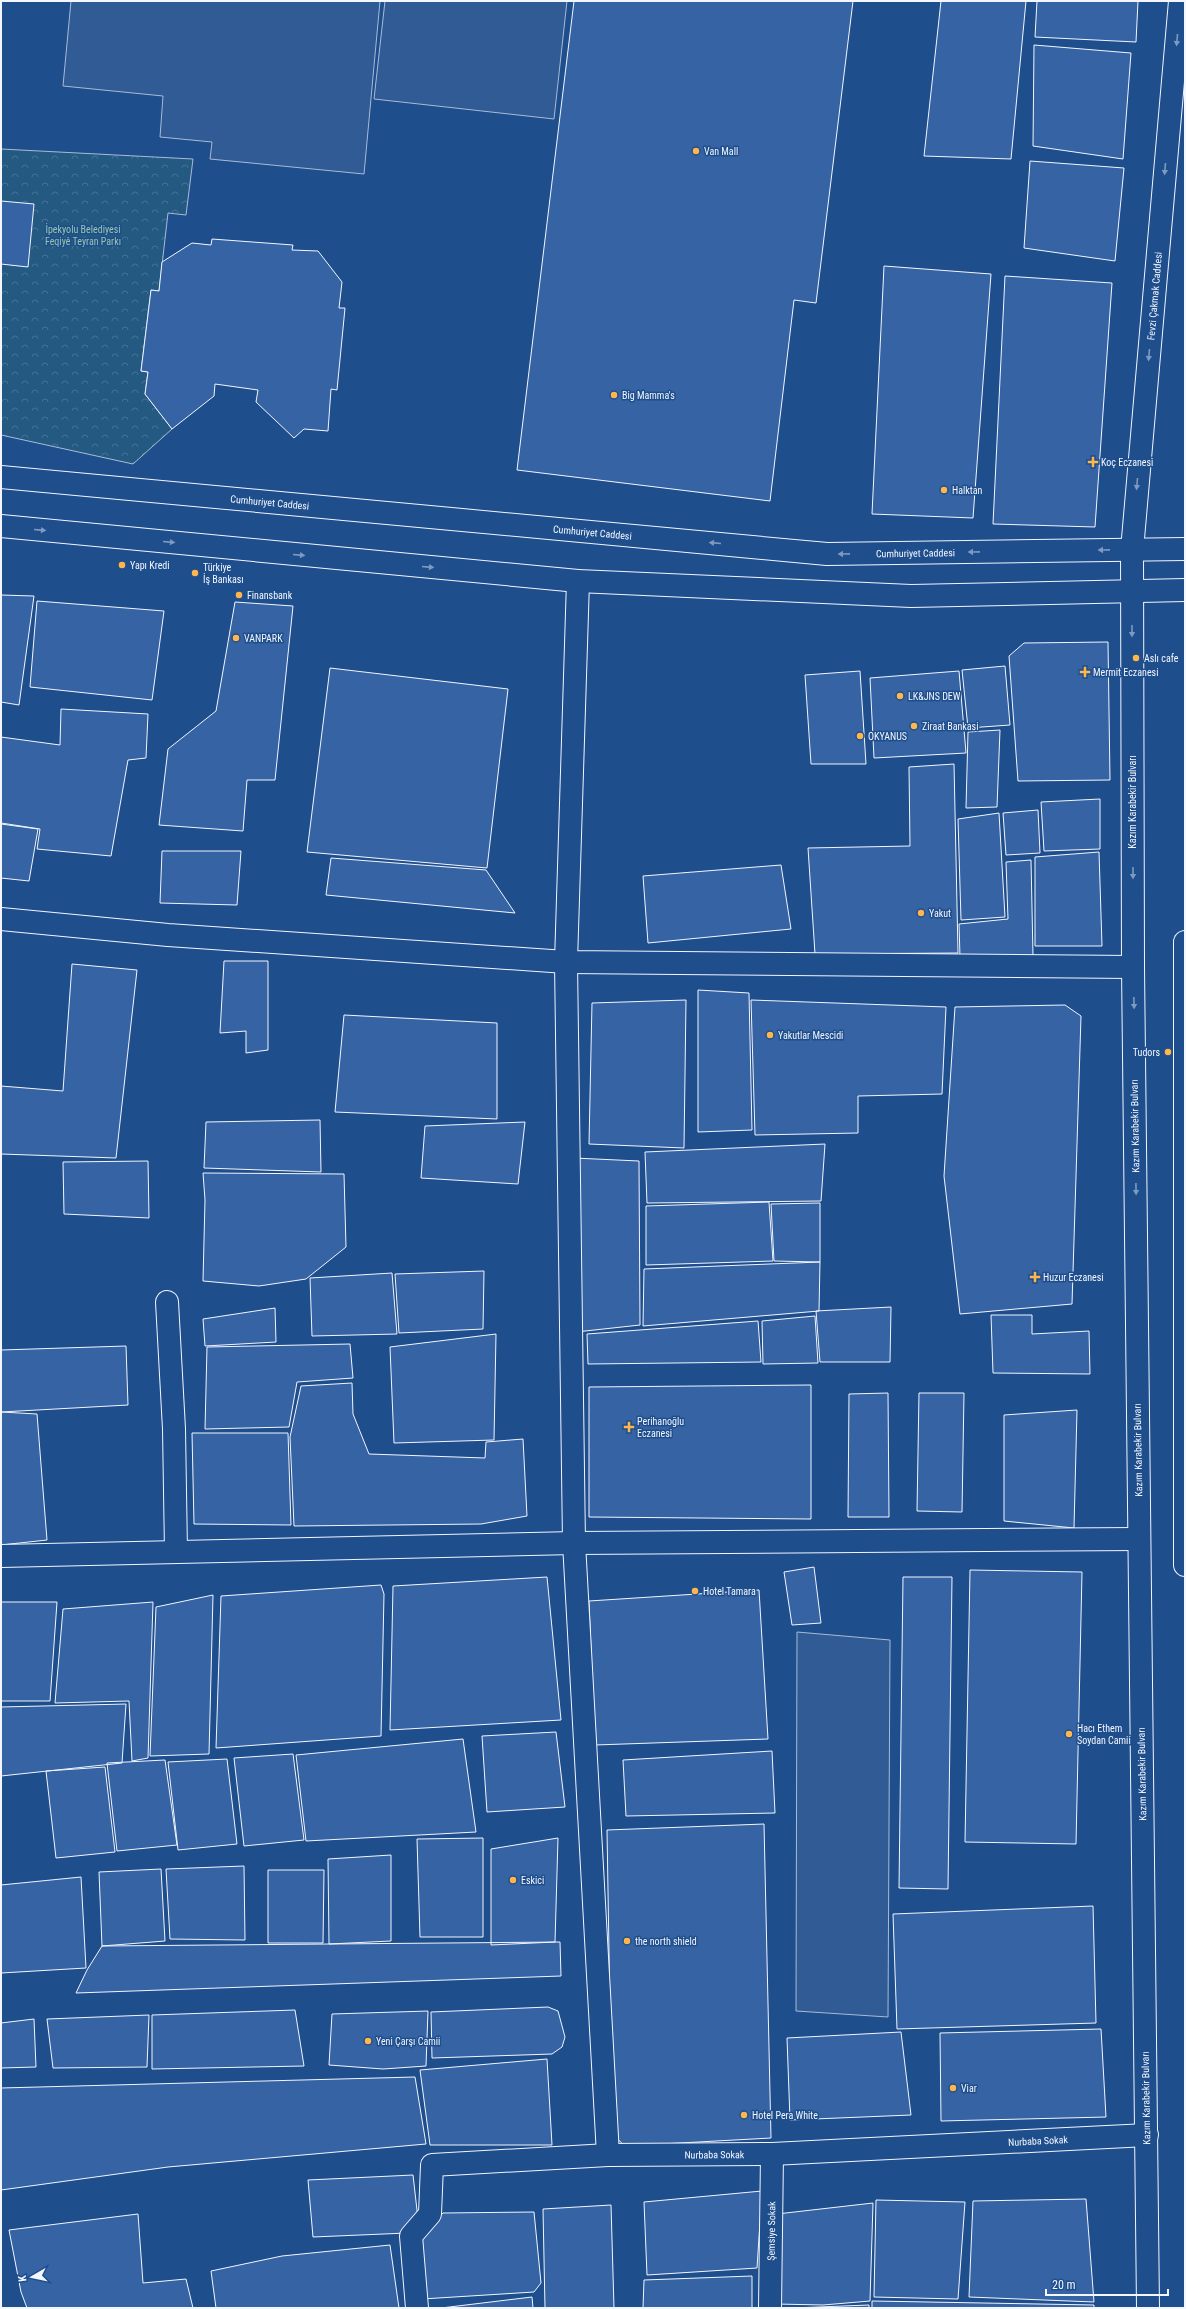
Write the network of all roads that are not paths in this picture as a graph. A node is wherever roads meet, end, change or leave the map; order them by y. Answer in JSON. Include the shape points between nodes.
{"nodes":[{"id":1,"x":1180,"y":1,"type":"edge"},
{"id":2,"x":1,"y":477,"type":"edge"},
{"id":3,"x":1,"y":526,"type":"edge"},
{"id":4,"x":1185,"y":549,"type":"edge"},
{"id":5,"x":1132,"y":550,"type":"junction"},
{"id":6,"x":1185,"y":553,"type":"edge"},
{"id":7,"x":578,"y":581,"type":"junction"},
{"id":8,"x":1185,"y":590,"type":"edge"},
{"id":9,"x":1131,"y":592,"type":"junction"},
{"id":10,"x":1,"y":920,"type":"edge"},
{"id":11,"x":1185,"y":942,"type":"edge"},
{"id":12,"x":566,"y":962,"type":"junction"},
{"id":13,"x":1133,"y":967,"type":"junction"},
{"id":14,"x":167,"y":1302,"type":"dead end"},
{"id":15,"x":1185,"y":1516,"type":"edge"},
{"id":16,"x":1139,"y":1539,"type":"junction"},
{"id":17,"x":574,"y":1543,"type":"junction"},
{"id":18,"x":176,"y":1552,"type":"junction"},
{"id":19,"x":1,"y":1556,"type":"edge"},
{"id":20,"x":1185,"y":1565,"type":"edge"},
{"id":21,"x":1147,"y":2135,"type":"junction"},
{"id":22,"x":772,"y":2154,"type":"junction"},
{"id":23,"x":608,"y":2155,"type":"junction"},
{"id":24,"x":417,"y":2308,"type":"edge"},
{"id":25,"x":770,"y":2308,"type":"edge"},
{"id":26,"x":1148,"y":2308,"type":"edge"}],
"edges":[{"from":1,"to":5,"type":"main road","name":"Fevzi Çakmak Caddesi","one_way":true},
{"from":5,"to":2,"type":"main road","name":"Cumhuriyet Caddesi","one_way":true,"via":[[827,554]]},
{"from":3,"to":7,"type":"main road","one_way":true},
{"from":4,"to":5,"type":"main road","name":"Cumhuriyet Caddesi"},
{"from":4,"to":6,"type":"main road"},
{"from":5,"to":9,"type":"main road","name":"Fevzi Çakmak Caddesi"},
{"from":7,"to":9,"type":"main road","via":[[911,596]]},
{"from":7,"to":12,"type":"main road"},
{"from":8,"to":9,"type":"main road"},
{"from":9,"to":13,"type":"main road","name":"Kazım Karabekir Bulvarı","one_way":true},
{"from":10,"to":12,"type":"main road","via":[[168,935]]},
{"from":11,"to":15,"type":"main road"},
{"from":12,"to":13,"type":"main road"},
{"from":12,"to":17,"type":"main road"},
{"from":13,"to":16,"type":"main road","name":"Kazım Karabekir Bulvarı","one_way":true},
{"from":14,"to":18,"type":"main road","via":[[174,1429]]},
{"from":15,"to":20,"type":"main road"},
{"from":16,"to":17,"type":"main road"},
{"from":16,"to":21,"type":"main road","name":"Kazım Karabekir Bulvarı"},
{"from":17,"to":18,"type":"main road"},
{"from":17,"to":23,"type":"main road"},
{"from":18,"to":19,"type":"main road"},
{"from":21,"to":22,"type":"main road","name":"Nurbaba Sokak"},
{"from":21,"to":26,"type":"main road","name":"Kazım Karabekir Bulvarı"},
{"from":22,"to":23,"type":"main road","name":"Nurbaba Sokak"},
{"from":22,"to":25,"type":"main road","name":"Şemsiye Sokak"},
{"from":23,"to":24,"type":"main road","name":"Nurbaba Sokak","via":[[432,2165],[430,2214],[411,2236]]}]}
